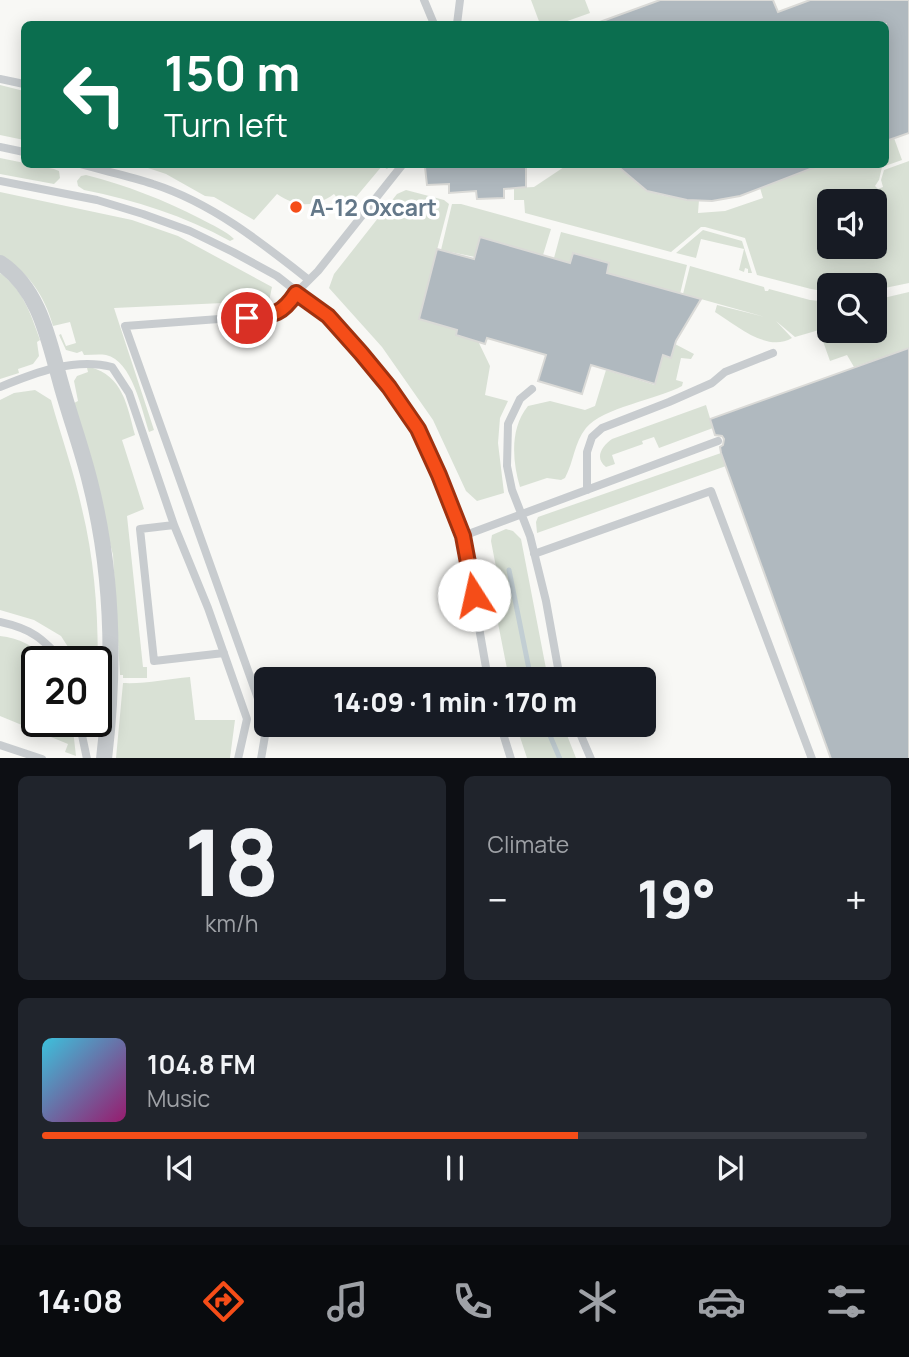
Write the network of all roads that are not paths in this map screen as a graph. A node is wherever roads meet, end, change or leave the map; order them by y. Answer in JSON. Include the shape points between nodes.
{"nodes":[{"id":1,"x":424,"y":0,"type":"edge"},
{"id":2,"x":460,"y":0,"type":"edge"},
{"id":3,"x":434,"y":21,"type":"edge"},
{"id":4,"x":457,"y":21,"type":"edge"},
{"id":5,"x":0,"y":79,"type":"edge"},
{"id":6,"x":21,"y":83,"type":"edge"},
{"id":7,"x":0,"y":147,"type":"edge"},
{"id":8,"x":21,"y":151,"type":"edge"},
{"id":9,"x":95,"y":168,"type":"edge"},
{"id":10,"x":400,"y":168,"type":"edge"},
{"id":11,"x":0,"y":181,"type":"edge"},
{"id":12,"x":0,"y":263,"type":"edge"},
{"id":13,"x":309,"y":280,"type":"junction"},
{"id":14,"x":296,"y":293,"type":"junction"},
{"id":15,"x":773,"y":353,"type":"dead end"},
{"id":16,"x":56,"y":369,"type":"junction"},
{"id":17,"x":0,"y":387,"type":"edge"},
{"id":18,"x":532,"y":389,"type":"dead end"},
{"id":19,"x":718,"y":441,"type":"dead end"},
{"id":20,"x":587,"y":491,"type":"junction"},
{"id":21,"x":523,"y":514,"type":"junction"},
{"id":22,"x":174,"y":525,"type":"junction"},
{"id":23,"x":463,"y":536,"type":"junction"},
{"id":24,"x":534,"y":554,"type":"junction"},
{"id":25,"x":0,"y":622,"type":"edge"},
{"id":26,"x":50,"y":646,"type":"edge"},
{"id":27,"x":224,"y":653,"type":"junction"},
{"id":28,"x":486,"y":667,"type":"edge"},
{"id":29,"x":558,"y":667,"type":"edge"},
{"id":30,"x":254,"y":687,"type":"edge"},
{"id":31,"x":82,"y":737,"type":"edge"},
{"id":32,"x":265,"y":737,"type":"edge"},
{"id":33,"x":504,"y":737,"type":"edge"},
{"id":34,"x":582,"y":737,"type":"edge"},
{"id":35,"x":0,"y":745,"type":"edge"},
{"id":36,"x":42,"y":758,"type":"edge"},
{"id":37,"x":86,"y":758,"type":"edge"},
{"id":38,"x":104,"y":758,"type":"edge"},
{"id":39,"x":238,"y":758,"type":"edge"},
{"id":40,"x":261,"y":758,"type":"edge"},
{"id":41,"x":511,"y":758,"type":"edge"},
{"id":42,"x":591,"y":758,"type":"edge"},
{"id":43,"x":812,"y":758,"type":"edge"}],
"edges":[{"from":1,"to":3,"type":"lane"},
{"from":2,"to":4,"type":"lane"},
{"from":5,"to":6,"type":"lane"},
{"from":7,"to":8,"type":"lane"},
{"from":9,"to":13,"type":"lane","via":[[155,184],[216,213]]},
{"from":10,"to":13,"type":"lane"},
{"from":11,"to":14,"type":"lane","via":[[97,200],[190,231],[277,276]]},
{"from":12,"to":16,"type":"street","via":[[34,302]]},
{"from":13,"to":14,"type":"lane"},
{"from":14,"to":23,"type":"lane","via":[[328,316],[418,429]]},
{"from":14,"to":30,"type":"lane","via":[[274,315],[125,326]]},
{"from":15,"to":20,"type":"lane","via":[[602,428],[592,437],[587,452]]},
{"from":16,"to":17,"type":"lane"},
{"from":16,"to":22,"type":"lane","via":[[78,362],[112,367],[129,393]]},
{"from":16,"to":38,"type":"street","via":[[91,482],[104,558],[112,653]]},
{"from":18,"to":21,"type":"lane","via":[[520,399],[508,424],[512,490]]},
{"from":19,"to":20,"type":"lane"},
{"from":20,"to":21,"type":"lane"},
{"from":21,"to":23,"type":"lane"},
{"from":21,"to":24,"type":"lane"},
{"from":22,"to":27,"type":"lane"},
{"from":22,"to":27,"type":"lane","via":[[140,529],[154,661]]},
{"from":23,"to":28,"type":"lane"},
{"from":24,"to":29,"type":"lane"},
{"from":24,"to":43,"type":"lane","via":[[711,491]]},
{"from":25,"to":26,"type":"lane","via":[[19,626]]},
{"from":27,"to":39,"type":"lane","via":[[247,719]]},
{"from":31,"to":37,"type":"lane"},
{"from":32,"to":40,"type":"lane"},
{"from":33,"to":41,"type":"lane"},
{"from":34,"to":42,"type":"lane"},
{"from":35,"to":36,"type":"lane"}]}
